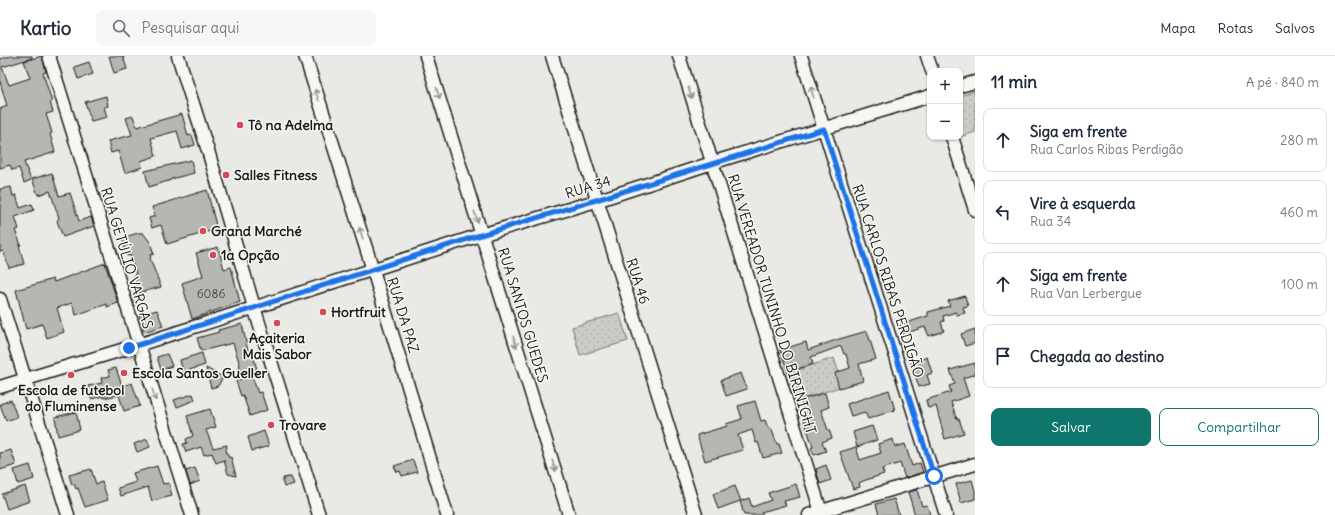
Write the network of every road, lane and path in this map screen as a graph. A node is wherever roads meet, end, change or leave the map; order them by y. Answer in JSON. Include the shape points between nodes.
{"nodes":[{"id":1,"x":49,"y":56,"type":"edge"},
{"id":2,"x":178,"y":56,"type":"edge"},
{"id":3,"x":305,"y":56,"type":"edge"},
{"id":4,"x":426,"y":56,"type":"edge"},
{"id":5,"x":552,"y":56,"type":"edge"},
{"id":6,"x":679,"y":56,"type":"edge"},
{"id":7,"x":801,"y":56,"type":"edge"},
{"id":8,"x":927,"y":56,"type":"edge"},
{"id":9,"x":931,"y":68,"type":"edge"},
{"id":10,"x":975,"y":82,"type":"edge"},
{"id":11,"x":963,"y":85,"type":"edge"},
{"id":12,"x":927,"y":97,"type":"edge"},
{"id":13,"x":824,"y":129,"type":"junction"},
{"id":14,"x":953,"y":140,"type":"edge"},
{"id":15,"x":712,"y":163,"type":"junction"},
{"id":16,"x":596,"y":200,"type":"junction"},
{"id":17,"x":975,"y":210,"type":"edge"},
{"id":18,"x":482,"y":235,"type":"junction"},
{"id":19,"x":373,"y":270,"type":"junction"},
{"id":20,"x":0,"y":299,"type":"edge"},
{"id":21,"x":254,"y":307,"type":"junction"},
{"id":22,"x":138,"y":345,"type":"junction"},
{"id":23,"x":25,"y":379,"type":"junction"},
{"id":24,"x":0,"y":387,"type":"edge"},
{"id":25,"x":975,"y":464,"type":"edge"},
{"id":26,"x":934,"y":476,"type":"junction"},
{"id":27,"x":817,"y":514,"type":"edge"},
{"id":28,"x":68,"y":515,"type":"edge"},
{"id":29,"x":192,"y":515,"type":"edge"},
{"id":30,"x":319,"y":515,"type":"edge"},
{"id":31,"x":447,"y":515,"type":"edge"},
{"id":32,"x":569,"y":515,"type":"edge"},
{"id":33,"x":696,"y":515,"type":"edge"},
{"id":34,"x":946,"y":515,"type":"edge"}],
"edges":[{"from":1,"to":22,"type":"street","name":"RUA GETÚLIO VARGAS"},
{"from":2,"to":21,"type":"street"},
{"from":19,"to":3,"type":"street","name":"RUA DA PAZ","one_way":true},
{"from":4,"to":18,"type":"street","name":"RUA SANTOS GUEDES","one_way":true},
{"from":5,"to":16,"type":"street","name":"RUA 46"},
{"from":6,"to":15,"type":"street","name":"RUA VEREADOR TUNINHO DO BIRINIGHT","one_way":true},
{"from":13,"to":7,"type":"street","name":"RUA CARLOS RIBAS PERDIGÃO","one_way":true},
{"from":8,"to":9,"type":"street"},
{"from":10,"to":11,"type":"street"},
{"from":12,"to":13,"type":"street","name":"RUA 34"},
{"from":13,"to":15,"type":"street","name":"RUA 34"},
{"from":13,"to":26,"type":"street","name":"RUA CARLOS RIBAS PERDIGÃO"},
{"from":14,"to":17,"type":"street"},
{"from":15,"to":16,"type":"street","name":"RUA 34"},
{"from":15,"to":27,"type":"street","name":"RUA VEREADOR TUNINHO DO BIRINIGHT"},
{"from":16,"to":18,"type":"street","name":"RUA 34"},
{"from":16,"to":33,"type":"street","name":"RUA 46"},
{"from":18,"to":19,"type":"street","name":"RUA 34"},
{"from":18,"to":32,"type":"street","name":"RUA SANTOS GUEDES","one_way":true},
{"from":19,"to":21,"type":"street","name":"RUA 34"},
{"from":19,"to":31,"type":"street","name":"RUA DA PAZ"},
{"from":20,"to":23,"type":"street"},
{"from":21,"to":22,"type":"street","name":"RUA 34"},
{"from":21,"to":30,"type":"street"},
{"from":22,"to":23,"type":"street","name":"RUA 34"},
{"from":22,"to":29,"type":"street","name":"RUA GETÚLIO VARGAS","one_way":true},
{"from":23,"to":24,"type":"street","name":"RUA 34"},
{"from":23,"to":28,"type":"street"},
{"from":25,"to":26,"type":"street"},
{"from":26,"to":27,"type":"street"},
{"from":26,"to":34,"type":"street","name":"RUA CARLOS RIBAS PERDIGÃO"}]}
